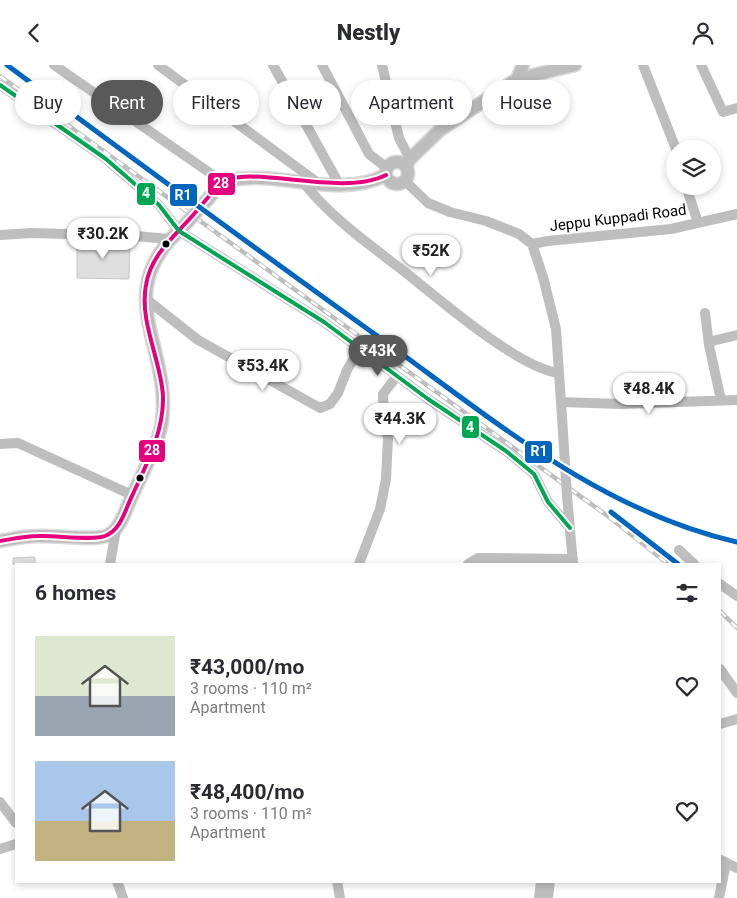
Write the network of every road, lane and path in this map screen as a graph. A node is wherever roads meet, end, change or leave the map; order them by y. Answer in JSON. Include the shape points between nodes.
{"nodes":[{"id":1,"x":54,"y":65,"type":"edge"},
{"id":2,"x":158,"y":65,"type":"edge"},
{"id":3,"x":273,"y":65,"type":"edge"},
{"id":4,"x":322,"y":65,"type":"edge"},
{"id":5,"x":382,"y":65,"type":"edge"},
{"id":6,"x":523,"y":65,"type":"edge"},
{"id":7,"x":575,"y":65,"type":"edge"},
{"id":8,"x":643,"y":65,"type":"edge"},
{"id":9,"x":701,"y":65,"type":"edge"},
{"id":10,"x":517,"y":79,"type":"junction"},
{"id":11,"x":0,"y":85,"type":"edge"},
{"id":12,"x":737,"y":108,"type":"edge"},
{"id":13,"x":672,"y":140,"type":"edge"},
{"id":14,"x":408,"y":162,"type":"junction"},
{"id":15,"x":386,"y":171,"type":"junction"},
{"id":16,"x":405,"y":181,"type":"junction"},
{"id":17,"x":223,"y":182,"type":"junction"},
{"id":18,"x":303,"y":182,"type":"junction"},
{"id":19,"x":318,"y":183,"type":"junction"},
{"id":20,"x":339,"y":184,"type":"junction"},
{"id":21,"x":689,"y":195,"type":"edge"},
{"id":22,"x":737,"y":214,"type":"edge"},
{"id":23,"x":698,"y":223,"type":"junction"},
{"id":24,"x":177,"y":233,"type":"junction"},
{"id":25,"x":0,"y":235,"type":"edge"},
{"id":26,"x":532,"y":244,"type":"junction"},
{"id":27,"x":146,"y":299,"type":"junction"},
{"id":28,"x":705,"y":313,"type":"dead end"},
{"id":29,"x":737,"y":335,"type":"edge"},
{"id":30,"x":709,"y":345,"type":"junction"},
{"id":31,"x":360,"y":349,"type":"junction"},
{"id":32,"x":559,"y":373,"type":"junction"},
{"id":33,"x":396,"y":376,"type":"junction"},
{"id":34,"x":721,"y":400,"type":"junction"},
{"id":35,"x":737,"y":400,"type":"edge"},
{"id":36,"x":560,"y":402,"type":"junction"},
{"id":37,"x":0,"y":444,"type":"edge"},
{"id":38,"x":132,"y":495,"type":"junction"},
{"id":39,"x":570,"y":528,"type":"junction"},
{"id":40,"x":116,"y":530,"type":"junction"},
{"id":41,"x":0,"y":541,"type":"edge"},
{"id":42,"x":679,"y":550,"type":"dead end"},
{"id":43,"x":573,"y":561,"type":"edge"},
{"id":44,"x":110,"y":563,"type":"edge"},
{"id":45,"x":359,"y":563,"type":"edge"},
{"id":46,"x":470,"y":563,"type":"edge"},
{"id":47,"x":693,"y":563,"type":"edge"},
{"id":48,"x":721,"y":585,"type":"edge"},
{"id":49,"x":737,"y":596,"type":"edge"},
{"id":50,"x":721,"y":672,"type":"edge"},
{"id":51,"x":737,"y":693,"type":"edge"},
{"id":52,"x":737,"y":719,"type":"edge"},
{"id":53,"x":721,"y":724,"type":"edge"},
{"id":54,"x":0,"y":802,"type":"edge"},
{"id":55,"x":15,"y":822,"type":"edge"},
{"id":56,"x":15,"y":844,"type":"edge"},
{"id":57,"x":0,"y":849,"type":"edge"},
{"id":58,"x":723,"y":861,"type":"edge"},
{"id":59,"x":737,"y":868,"type":"edge"},
{"id":60,"x":721,"y":876,"type":"edge"},
{"id":61,"x":118,"y":883,"type":"edge"},
{"id":62,"x":337,"y":883,"type":"edge"},
{"id":63,"x":542,"y":883,"type":"edge"},
{"id":64,"x":550,"y":883,"type":"edge"},
{"id":65,"x":720,"y":883,"type":"edge"},
{"id":66,"x":123,"y":898,"type":"edge"},
{"id":67,"x":340,"y":898,"type":"edge"},
{"id":68,"x":539,"y":898,"type":"edge"},
{"id":69,"x":548,"y":898,"type":"edge"},
{"id":70,"x":718,"y":898,"type":"edge"}],
"edges":[{"from":1,"to":17,"type":"street"},
{"from":2,"to":19,"type":"street"},
{"from":3,"to":20,"type":"street"},
{"from":4,"to":15,"type":"street","via":[[369,154]]},
{"from":5,"to":14,"type":"street","via":[[399,139]]},
{"from":6,"to":10,"type":"main road"},
{"from":7,"to":10,"type":"main road"},
{"from":8,"to":13,"type":"street"},
{"from":9,"to":12,"type":"street","via":[[723,111]]},
{"from":10,"to":14,"type":"main road","via":[[440,130]]},
{"from":11,"to":24,"type":"street","via":[[106,159],[159,205]]},
{"from":14,"to":15,"type":"main road","via":[[397,162]]},
{"from":14,"to":16,"type":"main road"},
{"from":15,"to":16,"type":"main road","via":[[392,183]]},
{"from":15,"to":20,"type":"main road","via":[[366,182]]},
{"from":16,"to":26,"type":"street","via":[[428,203],[519,234]]},
{"from":17,"to":18,"type":"main road","via":[[260,176]]},
{"from":17,"to":24,"type":"main road","bridge":true},
{"from":18,"to":19,"type":"main road"},
{"from":18,"to":32,"type":"street","via":[[317,199],[354,231],[458,315],[540,369]]},
{"from":19,"to":20,"type":"main road"},
{"from":21,"to":23,"type":"street"},
{"from":22,"to":23,"type":"street","name":"Jeppu Kuppadi Road"},
{"from":23,"to":26,"type":"street","name":"Jeppu Kuppadi Road","via":[[671,229]]},
{"from":24,"to":25,"type":"street"},
{"from":24,"to":27,"type":"main road","via":[[150,270]]},
{"from":24,"to":31,"type":"street","via":[[283,294]]},
{"from":26,"to":32,"type":"street","via":[[544,277],[556,329]]},
{"from":27,"to":31,"type":"street","via":[[198,340],[320,408],[330,404],[338,393]]},
{"from":27,"to":38,"type":"main road","via":[[163,396],[162,424]]},
{"from":28,"to":30,"type":"street"},
{"from":29,"to":30,"type":"street","via":[[712,341]]},
{"from":30,"to":34,"type":"street"},
{"from":31,"to":33,"type":"street"},
{"from":32,"to":36,"type":"street"},
{"from":33,"to":39,"type":"street","via":[[506,451],[534,474],[548,502]]},
{"from":33,"to":45,"type":"street","via":[[383,394],[388,438],[386,479],[380,509]]},
{"from":34,"to":35,"type":"street"},
{"from":34,"to":36,"type":"street","via":[[620,404]]},
{"from":36,"to":39,"type":"street","bridge":true},
{"from":37,"to":38,"type":"street","via":[[18,443]]},
{"from":38,"to":40,"type":"main road"},
{"from":39,"to":43,"type":"street"},
{"from":40,"to":41,"type":"main road","via":[[104,537],[37,536]]},
{"from":40,"to":44,"type":"street"},
{"from":42,"to":47,"type":"street"},
{"from":43,"to":46,"type":"street","via":[[478,558]]},
{"from":48,"to":49,"type":"street"},
{"from":50,"to":51,"type":"street"},
{"from":52,"to":53,"type":"street"},
{"from":54,"to":55,"type":"street"},
{"from":56,"to":57,"type":"street"},
{"from":58,"to":59,"type":"street"},
{"from":58,"to":60,"type":"street"},
{"from":61,"to":66,"type":"street"},
{"from":62,"to":67,"type":"street"},
{"from":63,"to":68,"type":"street"},
{"from":64,"to":69,"type":"street"},
{"from":65,"to":70,"type":"street"}]}
